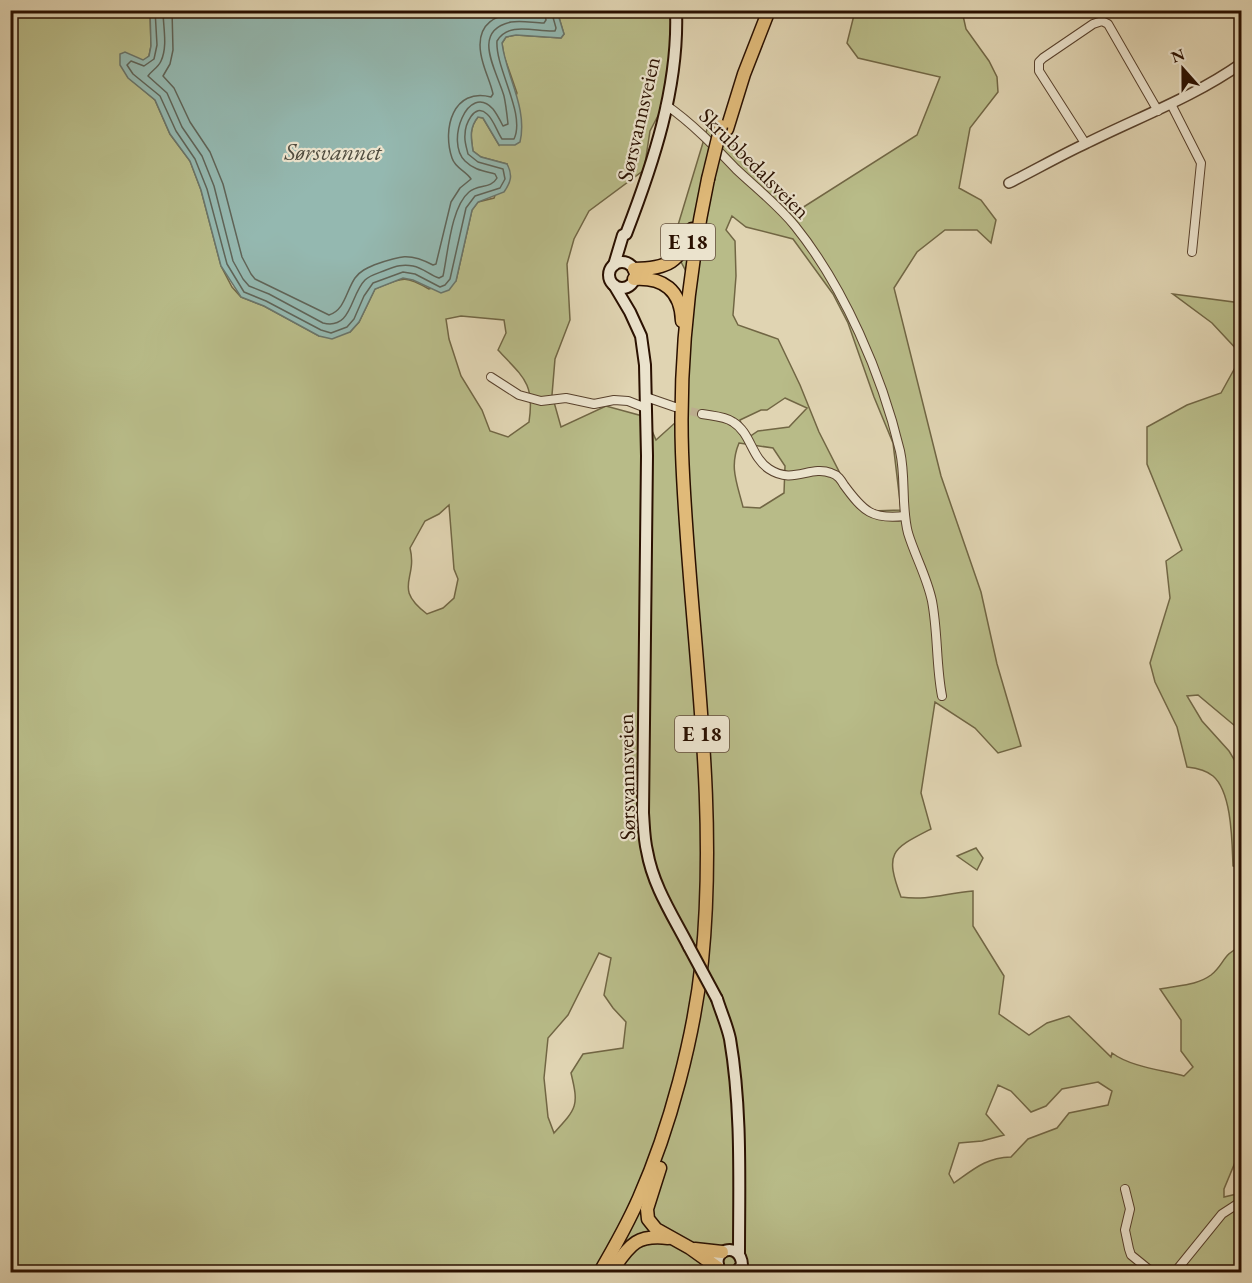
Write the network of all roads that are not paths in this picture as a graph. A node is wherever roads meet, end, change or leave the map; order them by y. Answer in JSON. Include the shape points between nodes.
{"nodes":[{"id":1,"x":676,"y":10,"type":"edge"},
{"id":2,"x":761,"y":10,"type":"edge"},
{"id":3,"x":769,"y":10,"type":"edge"},
{"id":4,"x":1236,"y":10,"type":"edge"},
{"id":5,"x":1242,"y":18,"type":"edge"},
{"id":6,"x":1242,"y":63,"type":"edge"},
{"id":7,"x":1171,"y":104,"type":"junction"},
{"id":8,"x":666,"y":105,"type":"junction"},
{"id":9,"x":1158,"y":111,"type":"junction"},
{"id":10,"x":724,"y":128,"type":"junction"},
{"id":11,"x":1085,"y":144,"type":"junction"},
{"id":12,"x":710,"y":180,"type":"junction"},
{"id":13,"x":1009,"y":183,"type":"dead end"},
{"id":14,"x":626,"y":234,"type":"junction"},
{"id":15,"x":1192,"y":252,"type":"dead end"},
{"id":16,"x":614,"y":265,"type":"junction"},
{"id":17,"x":633,"y":274,"type":"junction"},
{"id":18,"x":614,"y":285,"type":"junction"},
{"id":19,"x":630,"y":312,"type":"junction"},
{"id":20,"x":682,"y":375,"type":"junction"},
{"id":21,"x":491,"y":377,"type":"dead end"},
{"id":22,"x":646,"y":402,"type":"junction"},
{"id":23,"x":675,"y":407,"type":"tunnel mouth"},
{"id":24,"x":702,"y":414,"type":"tunnel mouth"},
{"id":25,"x":905,"y":516,"type":"junction"},
{"id":26,"x":942,"y":696,"type":"dead end"},
{"id":27,"x":661,"y":1164,"type":"junction"},
{"id":28,"x":1125,"y":1189,"type":"dead end"},
{"id":29,"x":1242,"y":1201,"type":"edge"},
{"id":30,"x":738,"y":1224,"type":"junction"},
{"id":31,"x":669,"y":1238,"type":"junction"},
{"id":32,"x":690,"y":1248,"type":"junction"},
{"id":33,"x":724,"y":1251,"type":"junction"},
{"id":34,"x":739,"y":1254,"type":"junction"},
{"id":35,"x":721,"y":1271,"type":"edge"},
{"id":36,"x":600,"y":1272,"type":"edge"},
{"id":37,"x":610,"y":1272,"type":"edge"},
{"id":38,"x":737,"y":1272,"type":"edge"},
{"id":39,"x":1152,"y":1272,"type":"edge"},
{"id":40,"x":1175,"y":1272,"type":"edge"}],
"edges":[{"from":1,"to":8,"type":"main road","name":"Sørsvannsveien","via":[[674,61]]},
{"from":2,"to":10,"type":"highway","number":"E 18","via":[[739,68]]},
{"from":3,"to":10,"type":"highway","number":"E 18"},
{"from":4,"to":5,"type":"street"},
{"from":6,"to":7,"type":"street"},
{"from":7,"to":9,"type":"street"},
{"from":7,"to":15,"type":"street","via":[[1201,163]]},
{"from":8,"to":14,"type":"main road","name":"Sørsvannsveien","via":[[647,178]]},
{"from":8,"to":25,"type":"street","name":"Skrubbedalsveien","via":[[687,120],[794,225],[828,275],[865,345],[884,399],[900,453]]},
{"from":9,"to":11,"type":"street"},
{"from":9,"to":11,"type":"street","via":[[1108,24],[1093,24],[1043,58],[1038,66]]},
{"from":10,"to":12,"type":"highway","number":"E 18","bridge":true},
{"from":11,"to":13,"type":"street"},
{"from":12,"to":17,"type":"highway","number":"E 18","via":[[687,242],[675,259],[660,268]]},
{"from":12,"to":20,"type":"highway","number":"E 18","via":[[692,265]]},
{"from":12,"to":27,"type":"highway","number":"E 18","via":[[688,395],[713,810],[712,888],[706,969],[694,1041]]},
{"from":14,"to":16,"type":"main road","name":"Sørsvannsveien"},
{"from":14,"to":17,"type":"main road","name":"Sørsvannsveien"},
{"from":16,"to":17,"type":"main road","via":[[622,262]]},
{"from":16,"to":18,"type":"main road","via":[[609,275]]},
{"from":17,"to":18,"type":"main road","via":[[621,288]]},
{"from":17,"to":19,"type":"main road","name":"Sørsvannsveien"},
{"from":17,"to":20,"type":"highway","number":"E 18","via":[[664,284],[678,299]]},
{"from":18,"to":19,"type":"main road","name":"Sørsvannsveien"},
{"from":19,"to":22,"type":"main road","name":"Sørsvannsveien","via":[[643,343]]},
{"from":20,"to":36,"type":"highway","number":"E 18","via":[[682,451],[706,806],[702,962],[667,1126],[638,1201]]},
{"from":21,"to":22,"type":"street","via":[[519,395],[541,400]]},
{"from":22,"to":23,"type":"street"},
{"from":22,"to":30,"type":"main road","name":"Sørsvannsveien","bridge":true,"via":[[643,813],[647,852],[659,890],[717,999],[730,1037],[740,1174]]},
{"from":24,"to":25,"type":"street","via":[[732,421],[746,434],[761,463],[774,472],[787,477],[833,473],[867,512]]},
{"from":25,"to":26,"type":"street","name":"Skrubbedalsveien","via":[[932,603]]},
{"from":27,"to":31,"type":"highway","number":"E 18","via":[[647,1209],[648,1219]]},
{"from":27,"to":37,"type":"highway","number":"E 18"},
{"from":28,"to":39,"type":"street","via":[[1130,1209],[1125,1230],[1129,1249]]},
{"from":29,"to":40,"type":"street","via":[[1222,1214]]},
{"from":30,"to":33,"type":"main road","name":"Sørsvannsveien"},
{"from":30,"to":34,"type":"main road","name":"Sørsvannsveien"},
{"from":31,"to":32,"type":"highway","number":"E 18"},
{"from":31,"to":37,"type":"highway","number":"E 18","via":[[647,1237],[633,1243]]},
{"from":32,"to":33,"type":"highway","number":"E 18"},
{"from":32,"to":35,"type":"highway","number":"E 18"},
{"from":33,"to":34,"type":"main road"},
{"from":33,"to":35,"type":"main road","name":"Sørsvannsveien","via":[[718,1257]]},
{"from":34,"to":38,"type":"main road","name":"Sørsvannsveien","via":[[742,1261]]}]}
